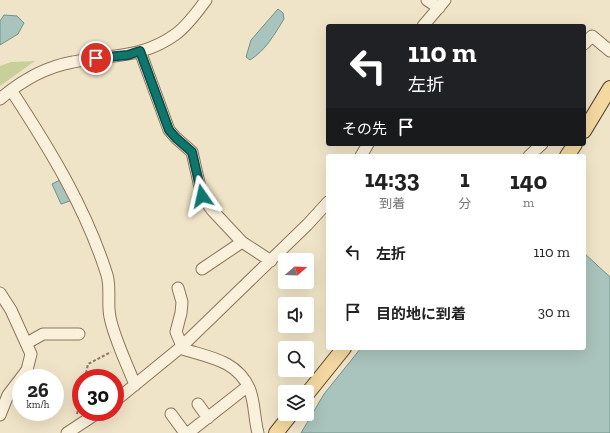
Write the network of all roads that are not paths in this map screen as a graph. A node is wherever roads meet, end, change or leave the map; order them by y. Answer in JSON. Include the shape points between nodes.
{"nodes":[{"id":1,"x":206,"y":0,"type":"edge"},
{"id":2,"x":427,"y":0,"type":"edge"},
{"id":3,"x":442,"y":4,"type":"edge"},
{"id":4,"x":425,"y":24,"type":"edge"},
{"id":5,"x":586,"y":42,"type":"edge"},
{"id":6,"x":140,"y":51,"type":"junction"},
{"id":7,"x":610,"y":51,"type":"edge"},
{"id":8,"x":11,"y":90,"type":"junction"},
{"id":9,"x":608,"y":93,"type":"edge"},
{"id":10,"x":0,"y":99,"type":"edge"},
{"id":11,"x":586,"y":128,"type":"edge"},
{"id":12,"x":540,"y":146,"type":"edge"},
{"id":13,"x":531,"y":154,"type":"edge"},
{"id":14,"x":326,"y":204,"type":"edge"},
{"id":15,"x":242,"y":242,"type":"junction"},
{"id":16,"x":270,"y":261,"type":"junction"},
{"id":17,"x":202,"y":268,"type":"dead end"},
{"id":18,"x":178,"y":288,"type":"dead end"},
{"id":19,"x":0,"y":293,"type":"edge"},
{"id":20,"x":79,"y":334,"type":"dead end"},
{"id":21,"x":27,"y":343,"type":"junction"},
{"id":22,"x":181,"y":347,"type":"junction"},
{"id":23,"x":342,"y":350,"type":"edge"},
{"id":24,"x":26,"y":369,"type":"edge"},
{"id":25,"x":135,"y":385,"type":"junction"},
{"id":26,"x":314,"y":385,"type":"edge"},
{"id":27,"x":248,"y":386,"type":"junction"},
{"id":28,"x":12,"y":390,"type":"edge"},
{"id":29,"x":124,"y":394,"type":"edge"},
{"id":30,"x":198,"y":404,"type":"dead end"},
{"id":31,"x":171,"y":414,"type":"dead end"},
{"id":32,"x":0,"y":415,"type":"edge"},
{"id":33,"x":208,"y":418,"type":"junction"},
{"id":34,"x":85,"y":421,"type":"edge"},
{"id":35,"x":285,"y":421,"type":"edge"},
{"id":36,"x":67,"y":433,"type":"edge"},
{"id":37,"x":186,"y":433,"type":"edge"},
{"id":38,"x":258,"y":433,"type":"edge"},
{"id":39,"x":276,"y":433,"type":"edge"}],
"edges":[{"from":1,"to":6,"type":"street","via":[[176,34]]},
{"from":2,"to":3,"type":"street"},
{"from":3,"to":4,"type":"street"},
{"from":5,"to":7,"type":"street","via":[[592,36]]},
{"from":6,"to":8,"type":"street","via":[[55,66],[32,76]]},
{"from":6,"to":15,"type":"street","via":[[169,130],[192,152],[202,196]]},
{"from":8,"to":10,"type":"street"},
{"from":8,"to":25,"type":"street","via":[[52,153],[80,209],[108,276],[110,317]]},
{"from":9,"to":11,"type":"main road"},
{"from":12,"to":13,"type":"street"},
{"from":14,"to":16,"type":"street"},
{"from":15,"to":16,"type":"street"},
{"from":15,"to":17,"type":"street"},
{"from":16,"to":22,"type":"street"},
{"from":18,"to":22,"type":"street","via":[[182,308],[176,332]]},
{"from":19,"to":21,"type":"street"},
{"from":20,"to":21,"type":"street","via":[[43,334]]},
{"from":21,"to":24,"type":"street","via":[[31,354]]},
{"from":22,"to":25,"type":"street"},
{"from":22,"to":27,"type":"street","via":[[231,364]]},
{"from":23,"to":26,"type":"main road"},
{"from":25,"to":29,"type":"street"},
{"from":27,"to":33,"type":"street"},
{"from":27,"to":38,"type":"street"},
{"from":28,"to":32,"type":"street"},
{"from":30,"to":33,"type":"street"},
{"from":31,"to":37,"type":"street"},
{"from":33,"to":37,"type":"street"},
{"from":34,"to":36,"type":"street"},
{"from":35,"to":39,"type":"main road"}]}
